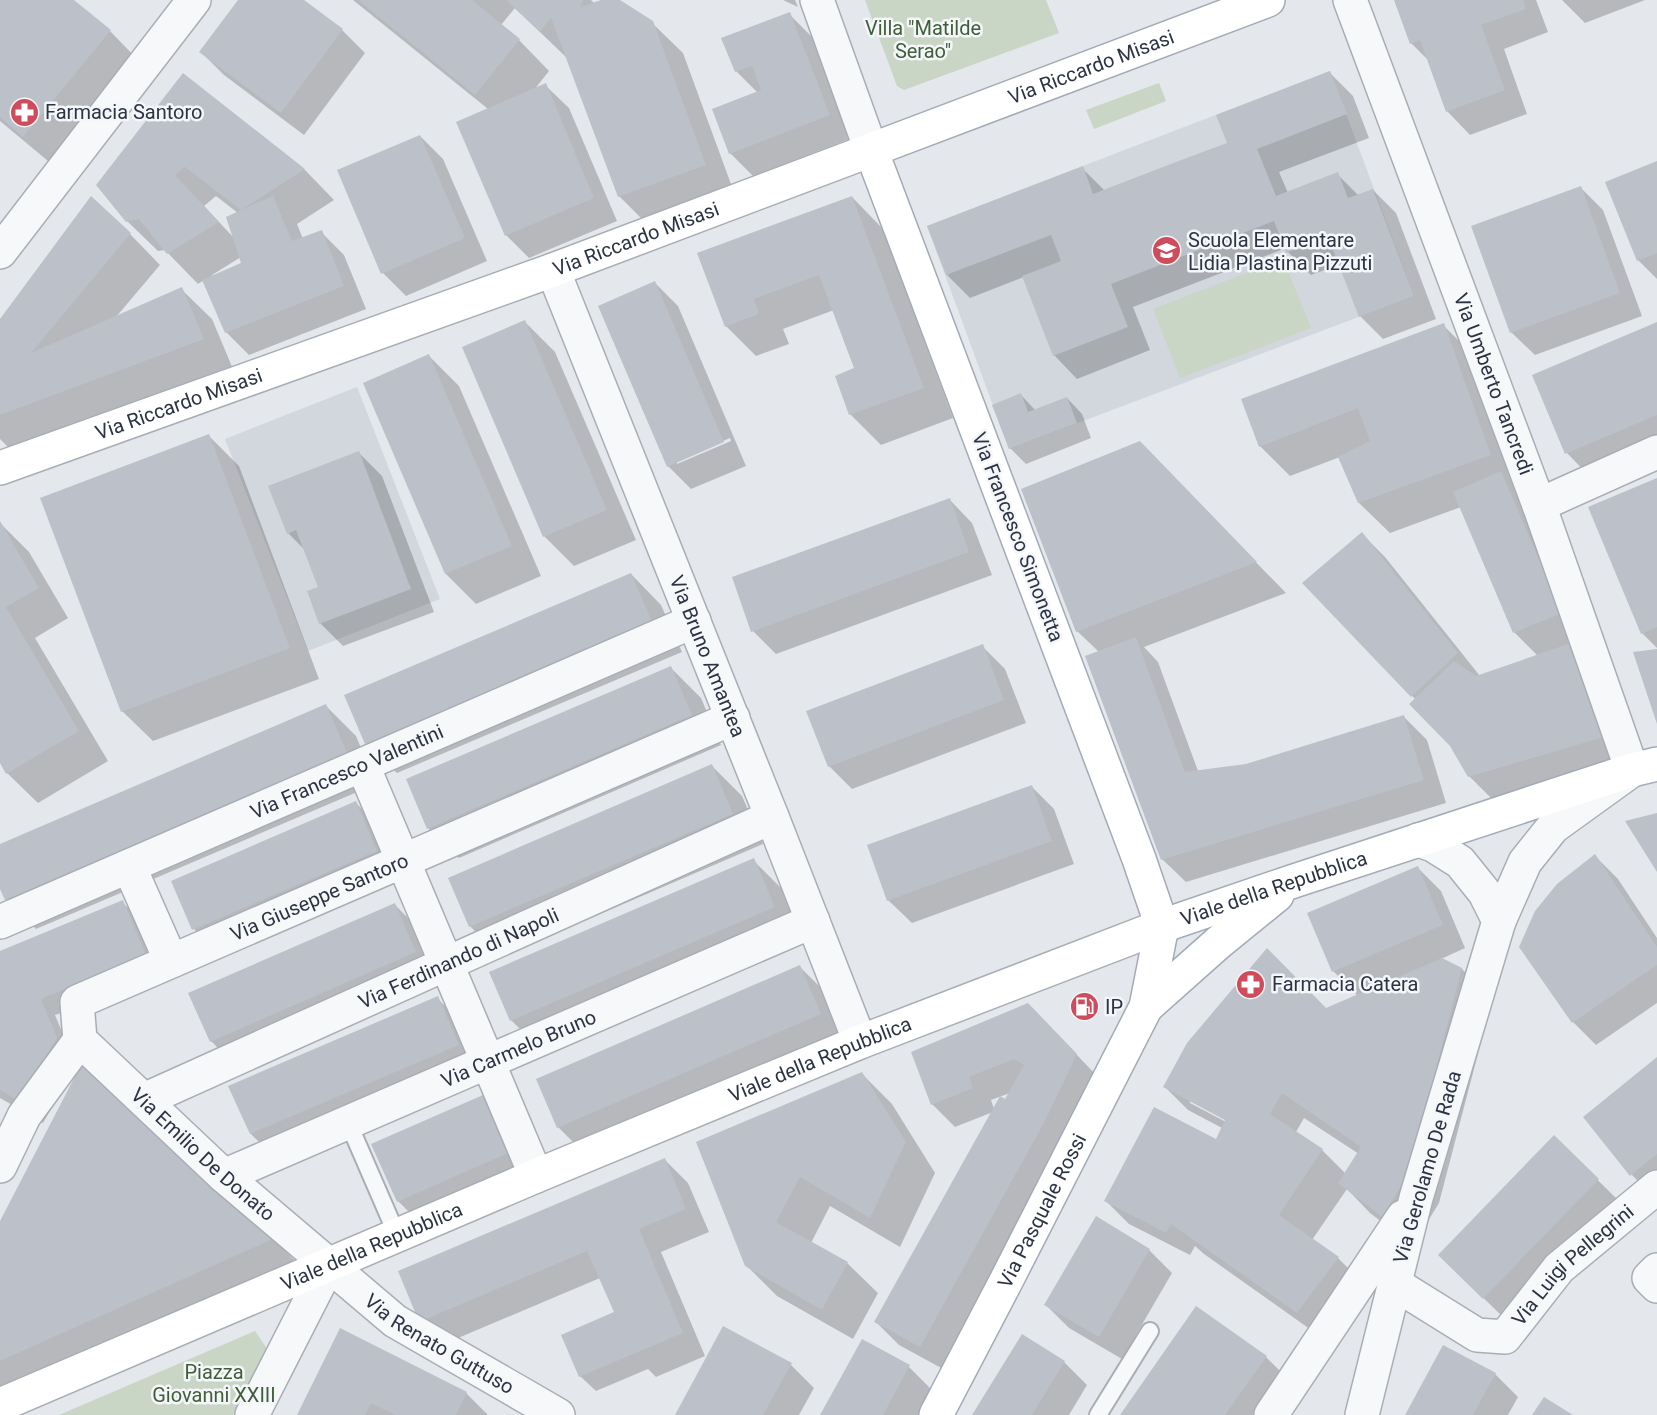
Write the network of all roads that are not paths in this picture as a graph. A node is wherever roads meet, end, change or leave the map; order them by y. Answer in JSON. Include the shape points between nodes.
{"nodes":[{"id":1,"x":194,"y":0,"type":"edge"},
{"id":2,"x":817,"y":0,"type":"edge"},
{"id":3,"x":1268,"y":0,"type":"edge"},
{"id":4,"x":1350,"y":0,"type":"edge"},
{"id":5,"x":871,"y":150,"type":"junction"},
{"id":6,"x":0,"y":252,"type":"edge"},
{"id":7,"x":553,"y":270,"type":"junction"},
{"id":8,"x":1657,"y":452,"type":"edge"},
{"id":9,"x":0,"y":468,"type":"edge"},
{"id":10,"x":1539,"y":505,"type":"junction"},
{"id":11,"x":694,"y":621,"type":"junction"},
{"id":12,"x":733,"y":718,"type":"junction"},
{"id":13,"x":363,"y":766,"type":"junction"},
{"id":14,"x":1645,"y":767,"type":"edge"},
{"id":15,"x":772,"y":818,"type":"junction"},
{"id":16,"x":1418,"y":840,"type":"junction"},
{"id":17,"x":403,"y":861,"type":"junction"},
{"id":18,"x":129,"y":866,"type":"junction"},
{"id":19,"x":1294,"y":880,"type":"junction"},
{"id":20,"x":813,"y":921,"type":"junction"},
{"id":21,"x":1499,"y":921,"type":"junction"},
{"id":22,"x":0,"y":922,"type":"edge"},
{"id":23,"x":1162,"y":926,"type":"junction"},
{"id":24,"x":171,"y":961,"type":"junction"},
{"id":25,"x":446,"y":964,"type":"junction"},
{"id":26,"x":1146,"y":1007,"type":"junction"},
{"id":27,"x":80,"y":1040,"type":"junction"},
{"id":28,"x":860,"y":1042,"type":"junction"},
{"id":29,"x":488,"y":1062,"type":"junction"},
{"id":30,"x":144,"y":1100,"type":"junction"},
{"id":31,"x":12,"y":1109,"type":"edge"},
{"id":32,"x":348,"y":1122,"type":"junction"},
{"id":33,"x":0,"y":1166,"type":"edge"},
{"id":34,"x":224,"y":1176,"type":"junction"},
{"id":35,"x":536,"y":1176,"type":"junction"},
{"id":36,"x":1657,"y":1186,"type":"edge"},
{"id":37,"x":1416,"y":1198,"type":"junction"},
{"id":38,"x":397,"y":1235,"type":"junction"},
{"id":39,"x":329,"y":1264,"type":"junction"},
{"id":40,"x":1657,"y":1270,"type":"edge"},
{"id":41,"x":1395,"y":1284,"type":"junction"},
{"id":42,"x":1657,"y":1286,"type":"edge"},
{"id":43,"x":1150,"y":1331,"type":"dead end"},
{"id":44,"x":0,"y":1405,"type":"edge"},
{"id":45,"x":252,"y":1415,"type":"edge"},
{"id":46,"x":558,"y":1415,"type":"edge"},
{"id":47,"x":936,"y":1415,"type":"edge"},
{"id":48,"x":1098,"y":1415,"type":"edge"},
{"id":49,"x":1271,"y":1415,"type":"edge"},
{"id":50,"x":1362,"y":1415,"type":"edge"}],
"edges":[{"from":1,"to":6,"type":"street"},
{"from":2,"to":5,"type":"street"},
{"from":3,"to":5,"type":"main road","name":"Via Riccardo Misasi"},
{"from":4,"to":10,"type":"street","name":"Via Umberto Tancredi"},
{"from":5,"to":7,"type":"main road","name":"Via Riccardo Misasi"},
{"from":5,"to":23,"type":"main road","name":"Via Francesco Simonetta"},
{"from":7,"to":9,"type":"main road","name":"Via Riccardo Misasi"},
{"from":7,"to":11,"type":"street","name":"Via Bruno Amantea"},
{"from":8,"to":10,"type":"street"},
{"from":10,"to":14,"type":"street","name":"Via Umberto Tancredi"},
{"from":11,"to":12,"type":"street","name":"Via Bruno Amantea"},
{"from":11,"to":13,"type":"street","name":"Via Francesco Valentini"},
{"from":12,"to":15,"type":"street","name":"Via Bruno Amantea"},
{"from":12,"to":17,"type":"street","name":"Via Giuseppe Santoro"},
{"from":13,"to":17,"type":"street"},
{"from":13,"to":18,"type":"street","name":"Via Francesco Valentini"},
{"from":14,"to":16,"type":"main road","name":"Viale della Repubblica"},
{"from":14,"to":21,"type":"street","name":"Via Gerolamo De Rada","via":[[1553,827],[1525,862]]},
{"from":15,"to":20,"type":"street","name":"Via Bruno Amantea"},
{"from":15,"to":25,"type":"street","name":"Via Ferdinando di Napoli"},
{"from":16,"to":19,"type":"main road","name":"Viale della Repubblica"},
{"from":16,"to":21,"type":"street","via":[[1460,862],[1485,893]]},
{"from":17,"to":24,"type":"street","name":"Via Giuseppe Santoro"},
{"from":17,"to":25,"type":"street"},
{"from":18,"to":22,"type":"street","name":"Via Francesco Valentini"},
{"from":18,"to":24,"type":"street"},
{"from":19,"to":23,"type":"main road","name":"Viale della Repubblica"},
{"from":19,"to":26,"type":"main road","name":"Via Pasquale Rossi"},
{"from":20,"to":28,"type":"street","name":"Via Bruno Amantea"},
{"from":20,"to":29,"type":"street","name":"Via Carmelo Bruno"},
{"from":21,"to":37,"type":"street","name":"Via Gerolamo De Rada"},
{"from":23,"to":26,"type":"main road","name":"Via Pasquale Rossi"},
{"from":23,"to":28,"type":"main road","name":"Viale della Repubblica"},
{"from":24,"to":27,"type":"street","name":"Via Giuseppe Santoro","via":[[77,1002]]},
{"from":25,"to":29,"type":"street"},
{"from":25,"to":30,"type":"street","name":"Via Ferdinando di Napoli"},
{"from":26,"to":47,"type":"main road","name":"Via Pasquale Rossi"},
{"from":27,"to":30,"type":"street","name":"Via Emilio De Donato"},
{"from":27,"to":31,"type":"street"},
{"from":28,"to":35,"type":"main road","name":"Viale della Repubblica"},
{"from":29,"to":32,"type":"street","name":"Via Carmelo Bruno"},
{"from":29,"to":35,"type":"street"},
{"from":30,"to":34,"type":"street","name":"Via Emilio De Donato"},
{"from":31,"to":33,"type":"street"},
{"from":32,"to":34,"type":"street","name":"Via Carmelo Bruno"},
{"from":32,"to":38,"type":"lane"},
{"from":34,"to":39,"type":"street","name":"Via Emilio De Donato"},
{"from":35,"to":38,"type":"main road","name":"Viale della Repubblica"},
{"from":36,"to":41,"type":"street","name":"Via Luigi Pellegrini","via":[[1559,1268],[1505,1337],[1477,1335]]},
{"from":37,"to":41,"type":"street","name":"Via Gerolamo De Rada"},
{"from":37,"to":49,"type":"street"},
{"from":38,"to":39,"type":"main road","name":"Viale della Repubblica"},
{"from":39,"to":44,"type":"main road","name":"Viale della Repubblica"},
{"from":39,"to":45,"type":"street"},
{"from":39,"to":46,"type":"street","name":"Via Renato Guttuso","via":[[395,1321]]},
{"from":40,"to":42,"type":"street","via":[[1649,1278]]},
{"from":41,"to":50,"type":"street","name":"Via Gerolamo De Rada"},
{"from":43,"to":48,"type":"lane"}]}
